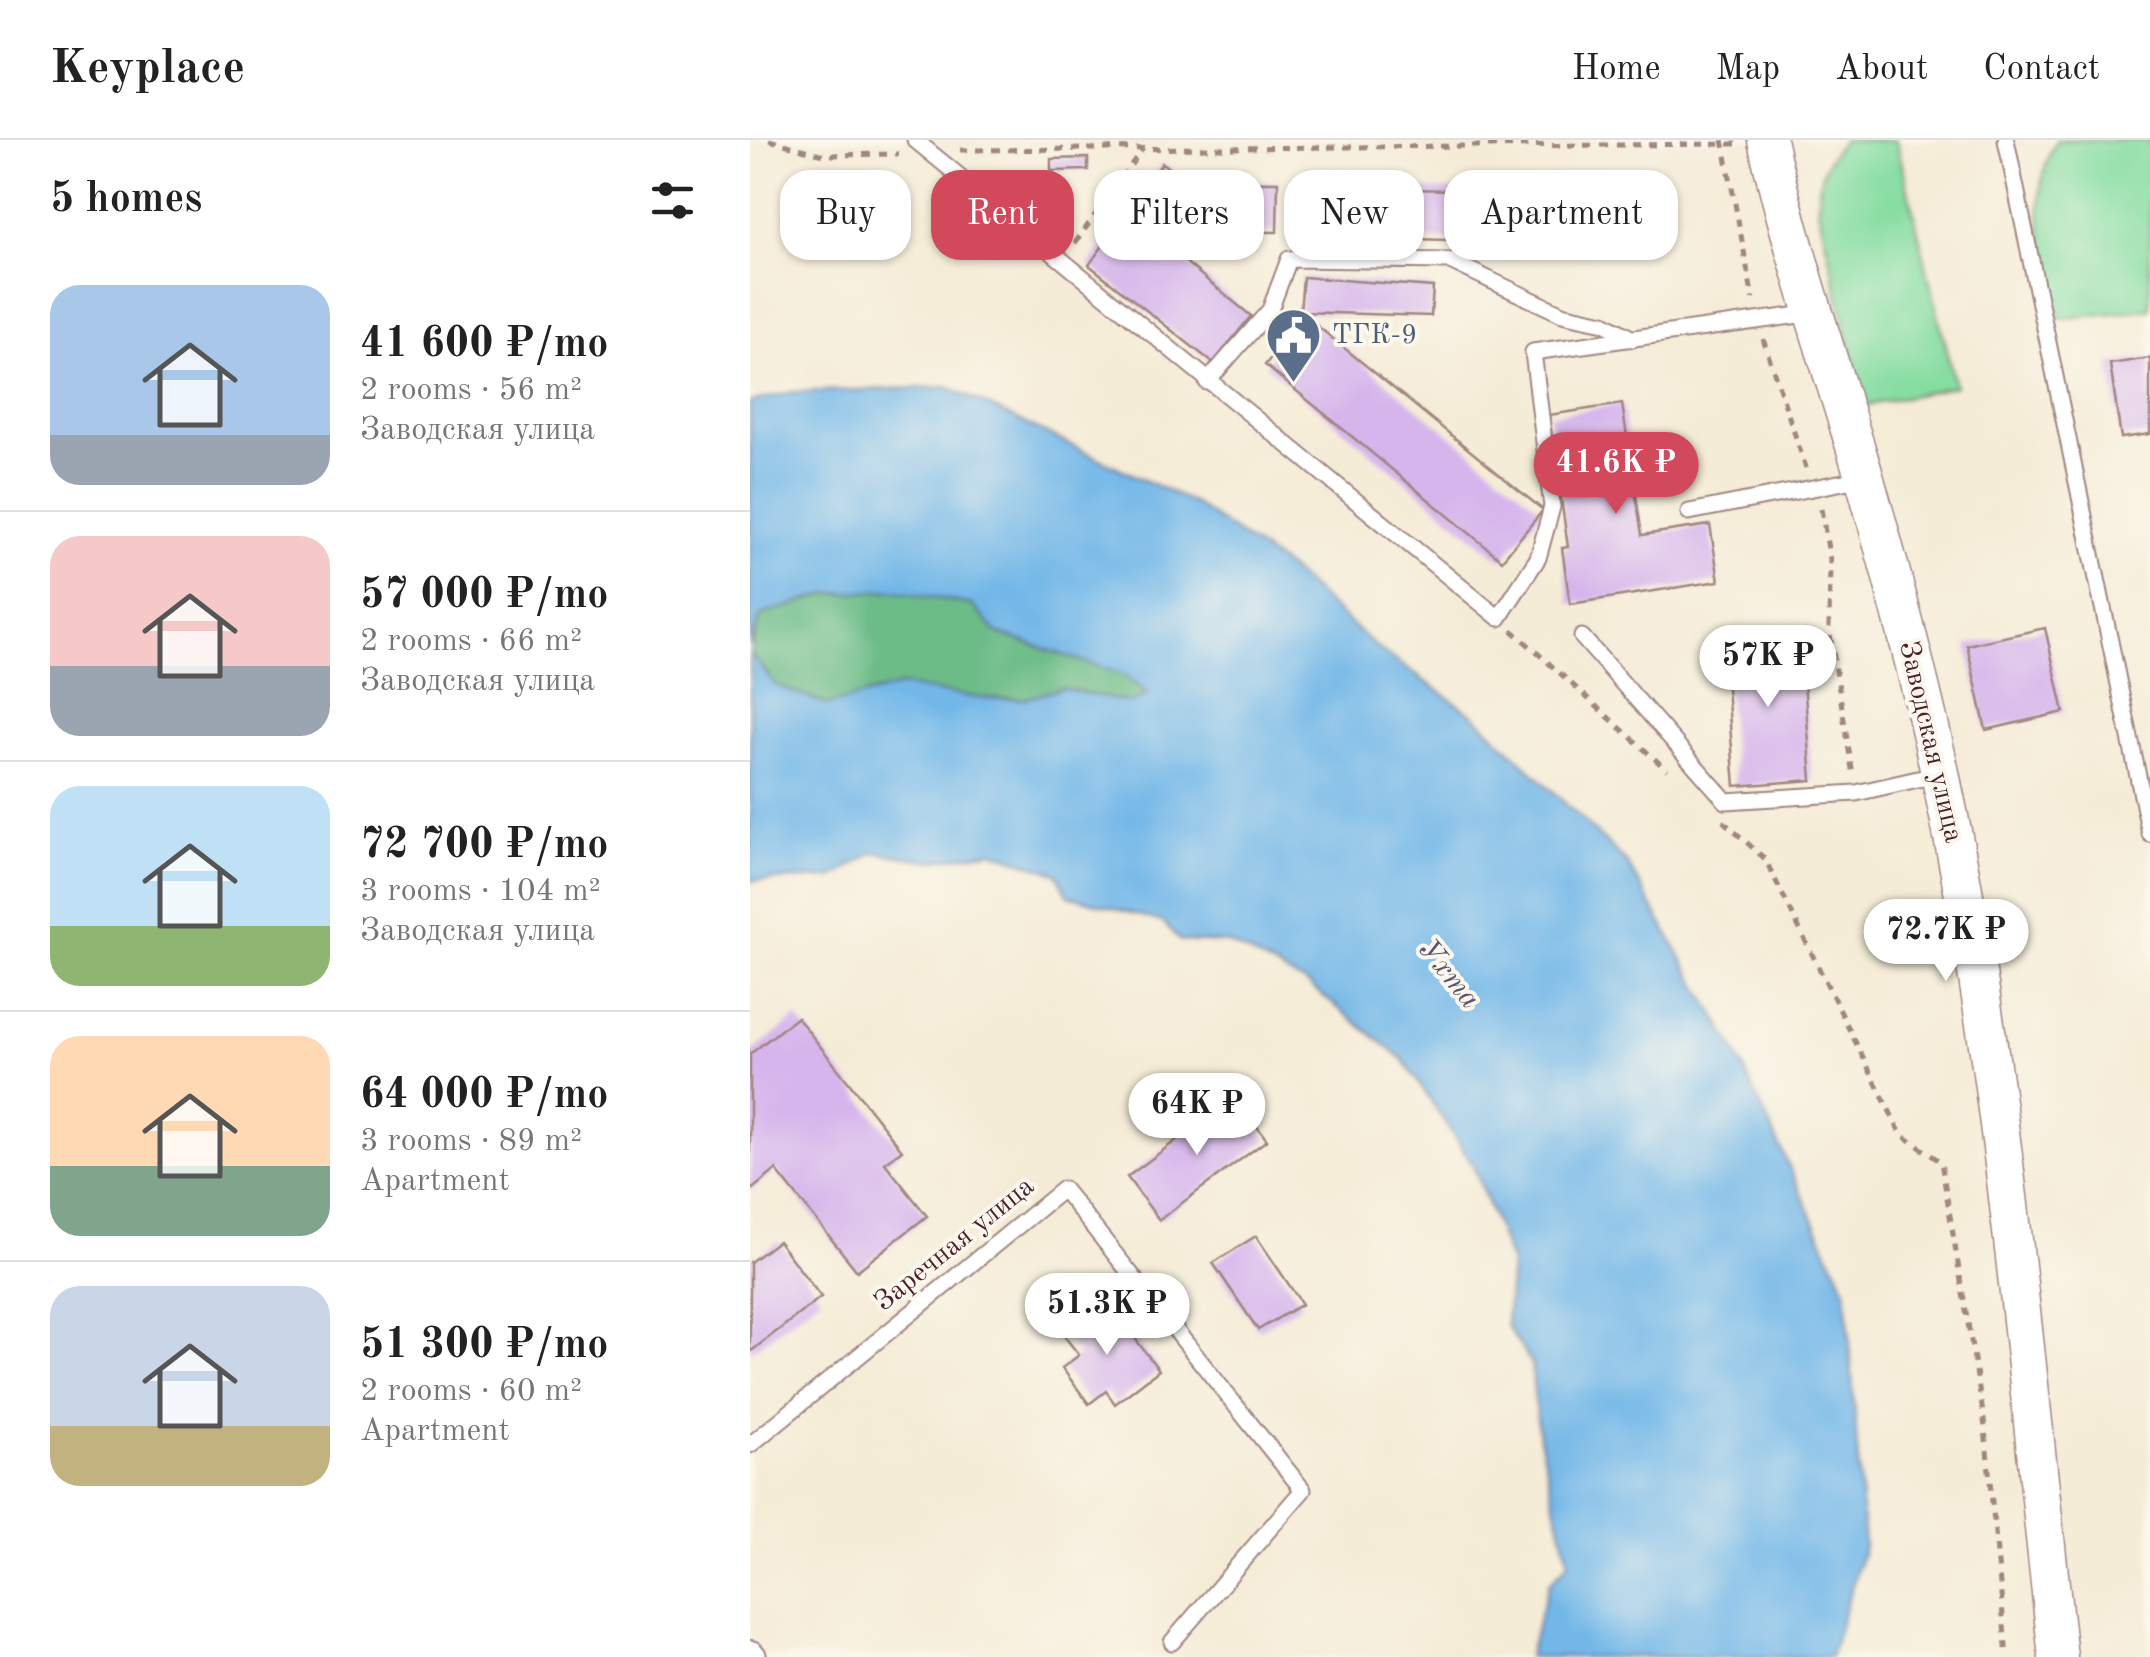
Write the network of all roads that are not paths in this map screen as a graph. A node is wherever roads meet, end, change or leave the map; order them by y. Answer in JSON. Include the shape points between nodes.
{"nodes":[{"id":1,"x":915,"y":140,"type":"edge"},
{"id":2,"x":2006,"y":140,"type":"edge"},
{"id":3,"x":1767,"y":142,"type":"edge"},
{"id":4,"x":1814,"y":314,"type":"junction"},
{"id":5,"x":1633,"y":339,"type":"junction"},
{"id":6,"x":1207,"y":382,"type":"junction"},
{"id":7,"x":1864,"y":478,"type":"junction"},
{"id":8,"x":1689,"y":512,"type":"dead end"},
{"id":9,"x":1582,"y":637,"type":"dead end"},
{"id":10,"x":1940,"y":774,"type":"junction"},
{"id":11,"x":2150,"y":834,"type":"edge"},
{"id":12,"x":750,"y":1445,"type":"edge"},
{"id":13,"x":1172,"y":1642,"type":"dead end"},
{"id":14,"x":2058,"y":1657,"type":"edge"}],
"edges":[{"from":1,"to":6,"type":"lane"},
{"from":2,"to":11,"type":"lane"},
{"from":3,"to":4,"type":"street","name":"Заводская улица"},
{"from":4,"to":5,"type":"lane"},
{"from":4,"to":7,"type":"street","name":"Заводская улица"},
{"from":5,"to":6,"type":"lane","via":[[1604,323],[1562,314],[1450,260],[1289,260],[1270,310]]},
{"from":5,"to":6,"type":"lane","via":[[1533,352],[1552,507],[1538,558],[1499,618]]},
{"from":7,"to":8,"type":"lane"},
{"from":7,"to":10,"type":"street","name":"Заводская улица"},
{"from":9,"to":10,"type":"lane","via":[[1726,801],[1856,793]]},
{"from":10,"to":14,"type":"street","name":"Заводская улица","via":[[1986,1022]]},
{"from":12,"to":13,"type":"lane","name":"Заречная улица","via":[[1063,1189],[1303,1490]]}]}
